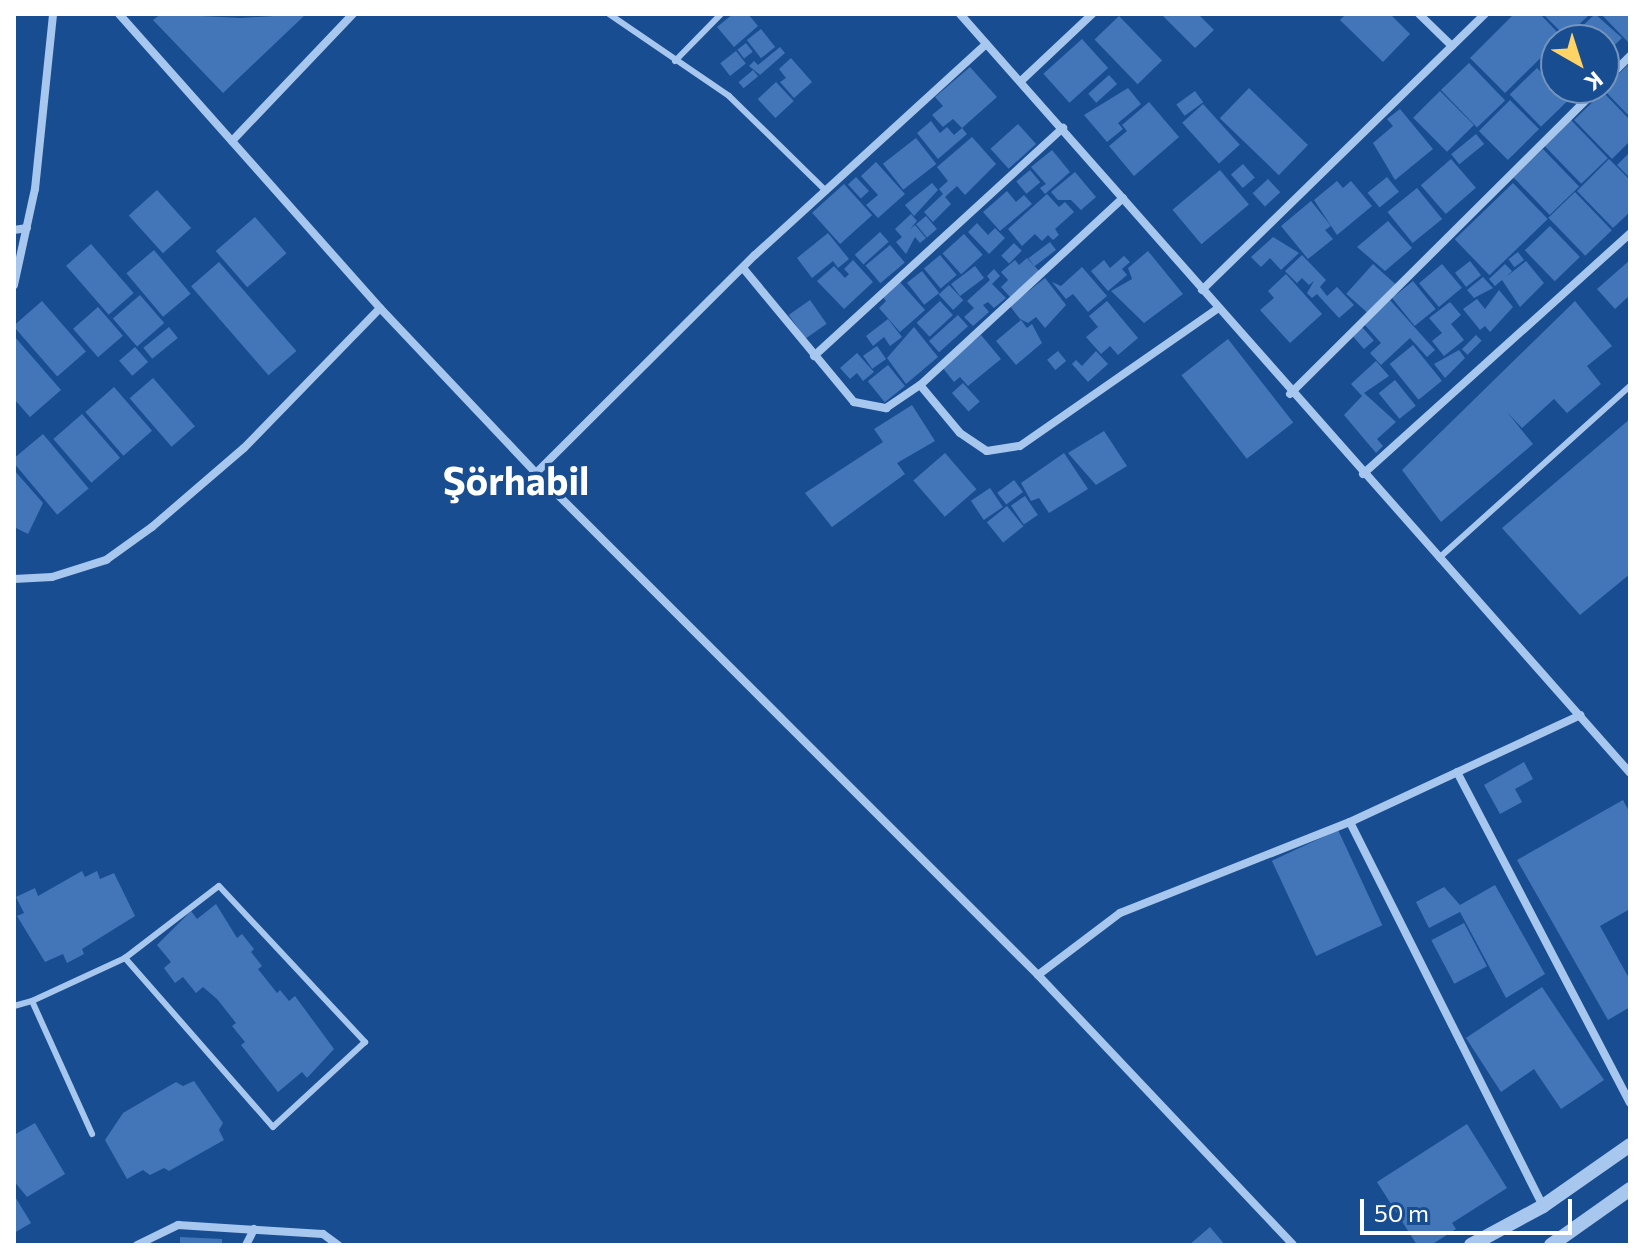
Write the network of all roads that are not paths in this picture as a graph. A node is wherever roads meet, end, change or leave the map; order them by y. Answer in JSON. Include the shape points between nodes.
{"nodes":[{"id":1,"x":53,"y":14,"type":"edge"},
{"id":2,"x":119,"y":14,"type":"edge"},
{"id":3,"x":353,"y":14,"type":"edge"},
{"id":4,"x":609,"y":14,"type":"edge"},
{"id":5,"x":721,"y":14,"type":"edge"},
{"id":6,"x":960,"y":14,"type":"edge"},
{"id":7,"x":1092,"y":14,"type":"edge"},
{"id":8,"x":1419,"y":14,"type":"edge"},
{"id":9,"x":1485,"y":14,"type":"edge"},
{"id":10,"x":986,"y":44,"type":"junction"},
{"id":11,"x":1452,"y":46,"type":"junction"},
{"id":12,"x":675,"y":61,"type":"junction"},
{"id":13,"x":1021,"y":81,"type":"junction"},
{"id":14,"x":1582,"y":104,"type":"edge"},
{"id":15,"x":1063,"y":128,"type":"junction"},
{"id":16,"x":232,"y":141,"type":"junction"},
{"id":17,"x":826,"y":191,"type":"junction"},
{"id":18,"x":1123,"y":198,"type":"junction"},
{"id":19,"x":27,"y":228,"type":"junction"},
{"id":20,"x":14,"y":230,"type":"edge"},
{"id":21,"x":1630,"y":234,"type":"edge"},
{"id":22,"x":743,"y":268,"type":"junction"},
{"id":23,"x":14,"y":285,"type":"edge"},
{"id":24,"x":1202,"y":290,"type":"junction"},
{"id":25,"x":380,"y":308,"type":"junction"},
{"id":26,"x":1217,"y":309,"type":"junction"},
{"id":27,"x":814,"y":356,"type":"junction"},
{"id":28,"x":920,"y":385,"type":"junction"},
{"id":29,"x":1630,"y":386,"type":"edge"},
{"id":30,"x":1290,"y":394,"type":"junction"},
{"id":31,"x":536,"y":473,"type":"junction"},
{"id":32,"x":1363,"y":474,"type":"junction"},
{"id":33,"x":1439,"y":558,"type":"junction"},
{"id":34,"x":14,"y":579,"type":"edge"},
{"id":35,"x":1580,"y":715,"type":"junction"},
{"id":36,"x":1457,"y":772,"type":"junction"},
{"id":37,"x":1630,"y":773,"type":"edge"},
{"id":38,"x":1350,"y":822,"type":"junction"},
{"id":39,"x":125,"y":958,"type":"junction"},
{"id":40,"x":1038,"y":975,"type":"junction"},
{"id":41,"x":32,"y":1001,"type":"junction"},
{"id":42,"x":14,"y":1006,"type":"edge"},
{"id":43,"x":1630,"y":1103,"type":"edge"},
{"id":44,"x":92,"y":1134,"type":"dead end"},
{"id":45,"x":1630,"y":1145,"type":"edge"},
{"id":46,"x":1630,"y":1189,"type":"edge"},
{"id":47,"x":1543,"y":1206,"type":"junction"},
{"id":48,"x":254,"y":1229,"type":"junction"},
{"id":49,"x":137,"y":1245,"type":"edge"},
{"id":50,"x":246,"y":1245,"type":"edge"},
{"id":51,"x":338,"y":1245,"type":"edge"},
{"id":52,"x":1293,"y":1245,"type":"edge"},
{"id":53,"x":1471,"y":1245,"type":"edge"},
{"id":54,"x":1551,"y":1245,"type":"edge"}],
"edges":[{"from":1,"to":19,"type":"street"},
{"from":2,"to":16,"type":"street"},
{"from":3,"to":16,"type":"street"},
{"from":4,"to":12,"type":"lane"},
{"from":5,"to":12,"type":"lane"},
{"from":6,"to":10,"type":"street"},
{"from":7,"to":13,"type":"street"},
{"from":8,"to":11,"type":"street"},
{"from":9,"to":11,"type":"street"},
{"from":10,"to":13,"type":"street"},
{"from":10,"to":17,"type":"street"},
{"from":11,"to":24,"type":"street"},
{"from":12,"to":17,"type":"lane","via":[[701,74],[757,119]]},
{"from":13,"to":15,"type":"street"},
{"from":14,"to":30,"type":"street"},
{"from":15,"to":18,"type":"street"},
{"from":15,"to":27,"type":"street"},
{"from":16,"to":25,"type":"street"},
{"from":17,"to":22,"type":"street"},
{"from":18,"to":24,"type":"street"},
{"from":18,"to":28,"type":"street"},
{"from":19,"to":20,"type":"street"},
{"from":19,"to":23,"type":"street"},
{"from":21,"to":32,"type":"street"},
{"from":22,"to":27,"type":"street"},
{"from":22,"to":31,"type":"street"},
{"from":24,"to":26,"type":"street"},
{"from":25,"to":31,"type":"street"},
{"from":25,"to":34,"type":"street","via":[[244,448],[152,527],[106,560],[52,577]]},
{"from":26,"to":28,"type":"street","via":[[1034,438],[996,452],[960,433]]},
{"from":26,"to":30,"type":"street"},
{"from":27,"to":28,"type":"street","via":[[864,407],[886,408]]},
{"from":29,"to":33,"type":"lane"},
{"from":30,"to":32,"type":"street"},
{"from":31,"to":40,"type":"street"},
{"from":32,"to":33,"type":"street"},
{"from":33,"to":35,"type":"street"},
{"from":35,"to":36,"type":"street"},
{"from":35,"to":37,"type":"street"},
{"from":36,"to":38,"type":"street"},
{"from":36,"to":43,"type":"street"},
{"from":38,"to":40,"type":"street","via":[[1120,913]]},
{"from":38,"to":47,"type":"street"},
{"from":39,"to":39,"type":"lane","via":[[219,886],[365,1042],[273,1127]]},
{"from":39,"to":41,"type":"lane"},
{"from":40,"to":52,"type":"street"},
{"from":41,"to":42,"type":"lane"},
{"from":41,"to":44,"type":"lane"},
{"from":45,"to":47,"type":"street"},
{"from":46,"to":54,"type":"street"},
{"from":47,"to":53,"type":"street"},
{"from":48,"to":49,"type":"street","via":[[178,1225]]},
{"from":48,"to":50,"type":"street"},
{"from":48,"to":51,"type":"street","via":[[323,1234]]}]}
